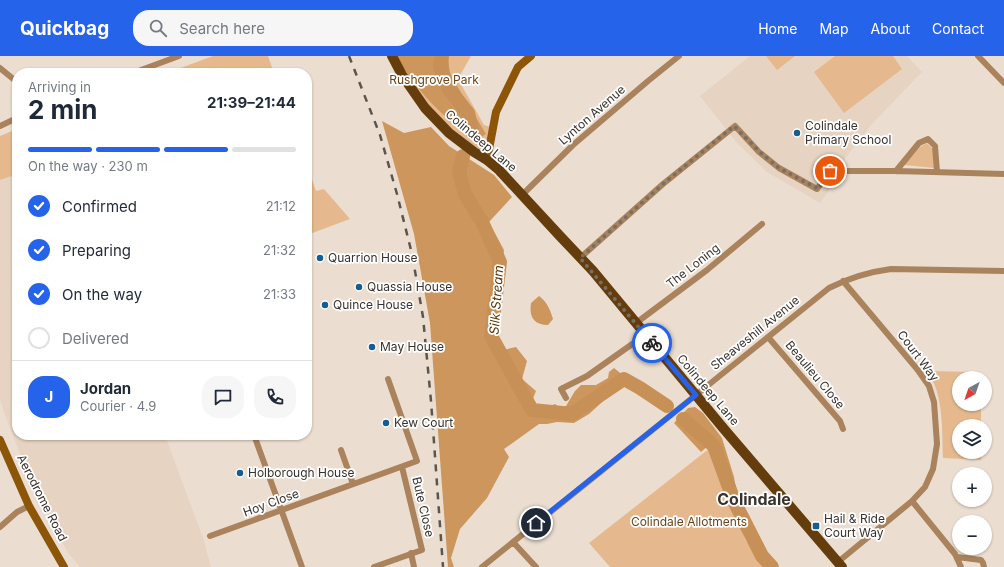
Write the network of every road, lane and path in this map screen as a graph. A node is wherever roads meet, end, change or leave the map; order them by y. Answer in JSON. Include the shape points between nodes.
{"nodes":[{"id":1,"x":179,"y":56,"type":"edge"},
{"id":2,"x":392,"y":56,"type":"edge"},
{"id":3,"x":531,"y":56,"type":"edge"},
{"id":4,"x":680,"y":56,"type":"edge"},
{"id":5,"x":978,"y":56,"type":"edge"},
{"id":6,"x":0,"y":68,"type":"edge"},
{"id":7,"x":147,"y":68,"type":"edge"},
{"id":8,"x":12,"y":78,"type":"edge"},
{"id":9,"x":1004,"y":83,"type":"edge"},
{"id":10,"x":12,"y":120,"type":"edge"},
{"id":11,"x":0,"y":126,"type":"edge"},
{"id":12,"x":488,"y":160,"type":"junction"},
{"id":13,"x":896,"y":171,"type":"junction"},
{"id":14,"x":937,"y":172,"type":"junction"},
{"id":15,"x":1004,"y":174,"type":"edge"},
{"id":16,"x":522,"y":195,"type":"junction"},
{"id":17,"x":762,"y":224,"type":"dead end"},
{"id":18,"x":580,"y":258,"type":"junction"},
{"id":19,"x":1004,"y":271,"type":"edge"},
{"id":20,"x":843,"y":281,"type":"junction"},
{"id":21,"x":636,"y":323,"type":"junction"},
{"id":22,"x":645,"y":334,"type":"junction"},
{"id":23,"x":768,"y":337,"type":"junction"},
{"id":24,"x":388,"y":380,"type":"dead end"},
{"id":25,"x":696,"y":395,"type":"junction"},
{"id":26,"x":566,"y":398,"type":"dead end"},
{"id":27,"x":843,"y":429,"type":"dead end"},
{"id":28,"x":0,"y":440,"type":"edge"},
{"id":29,"x":256,"y":440,"type":"edge"},
{"id":30,"x":341,"y":450,"type":"dead end"},
{"id":31,"x":402,"y":467,"type":"junction"},
{"id":32,"x":354,"y":484,"type":"junction"},
{"id":33,"x":912,"y":501,"type":"junction"},
{"id":34,"x":29,"y":506,"type":"junction"},
{"id":35,"x":282,"y":511,"type":"junction"},
{"id":36,"x":0,"y":527,"type":"edge"},
{"id":37,"x":210,"y":536,"type":"dead end"},
{"id":38,"x":513,"y":542,"type":"junction"},
{"id":39,"x":411,"y":554,"type":"junction"},
{"id":40,"x":957,"y":557,"type":"junction"},
{"id":41,"x":840,"y":564,"type":"edge"},
{"id":42,"x":64,"y":567,"type":"edge"},
{"id":43,"x":302,"y":567,"type":"edge"},
{"id":44,"x":374,"y":567,"type":"edge"},
{"id":45,"x":414,"y":567,"type":"edge"},
{"id":46,"x":482,"y":567,"type":"edge"},
{"id":47,"x":536,"y":567,"type":"edge"},
{"id":48,"x":961,"y":567,"type":"edge"},
{"id":49,"x":984,"y":567,"type":"edge"}],
"edges":[{"from":1,"to":7,"type":"street"},
{"from":2,"to":12,"type":"main road","name":"Colindeep Lane","via":[[425,108],[443,128]]},
{"from":3,"to":12,"type":"street","via":[[518,67],[496,112]]},
{"from":4,"to":16,"type":"street","name":"Lynton Avenue","via":[[573,145]]},
{"from":5,"to":9,"type":"street"},
{"from":6,"to":8,"type":"street"},
{"from":10,"to":11,"type":"street"},
{"from":12,"to":16,"type":"main road","name":"Colindeep Lane"},
{"from":13,"to":14,"type":"street"},
{"from":13,"to":14,"type":"street","via":[[919,143],[928,139],[935,146]]},
{"from":13,"to":18,"type":"street","via":[[830,171],[818,189],[779,168],[734,126],[663,184]]},
{"from":14,"to":15,"type":"street"},
{"from":16,"to":18,"type":"main road","name":"Colindeep Lane"},
{"from":17,"to":21,"type":"street","name":"The Loning","via":[[707,270]]},
{"from":18,"to":21,"type":"main road","name":"Colindeep Lane"},
{"from":19,"to":20,"type":"street","name":"Sheaveshill Avenue","via":[[891,269]]},
{"from":20,"to":23,"type":"street","name":"Sheaveshill Avenue","via":[[829,288]]},
{"from":20,"to":33,"type":"street","name":"Court Way","via":[[917,369],[929,386],[933,398],[937,444],[935,459],[925,487]]},
{"from":21,"to":22,"type":"main road","name":"Colindeep Lane"},
{"from":22,"to":25,"type":"main road","name":"Colindeep Lane"},
{"from":22,"to":26,"type":"street","via":[[587,376],[561,389]]},
{"from":23,"to":25,"type":"street","name":"Sheaveshill Avenue"},
{"from":23,"to":27,"type":"street","name":"Beaulieu Close","via":[[840,421]]},
{"from":24,"to":31,"type":"street","name":"Hoy Close","via":[[416,461]]},
{"from":25,"to":38,"type":"street","name":"Sheaveshill Avenue"},
{"from":25,"to":41,"type":"main road","name":"Colindeep Lane"},
{"from":28,"to":34,"type":"street","name":"Aerodrome Road"},
{"from":29,"to":35,"type":"street"},
{"from":30,"to":32,"type":"street"},
{"from":31,"to":32,"type":"street","name":"Hoy Close"},
{"from":31,"to":39,"type":"street","name":"Bute Close","via":[[422,550]]},
{"from":32,"to":35,"type":"street","name":"Hoy Close"},
{"from":33,"to":40,"type":"street"},
{"from":33,"to":41,"type":"street","name":"Court Way"},
{"from":34,"to":36,"type":"street","via":[[17,512]]},
{"from":34,"to":42,"type":"street","name":"Aerodrome Road"},
{"from":35,"to":37,"type":"street","name":"Hoy Close"},
{"from":35,"to":43,"type":"street"},
{"from":38,"to":46,"type":"street","name":"Sheaveshill Avenue"},
{"from":38,"to":47,"type":"street"},
{"from":39,"to":44,"type":"street"},
{"from":39,"to":45,"type":"street"},
{"from":40,"to":48,"type":"street"},
{"from":40,"to":49,"type":"street","via":[[981,560]]}]}
